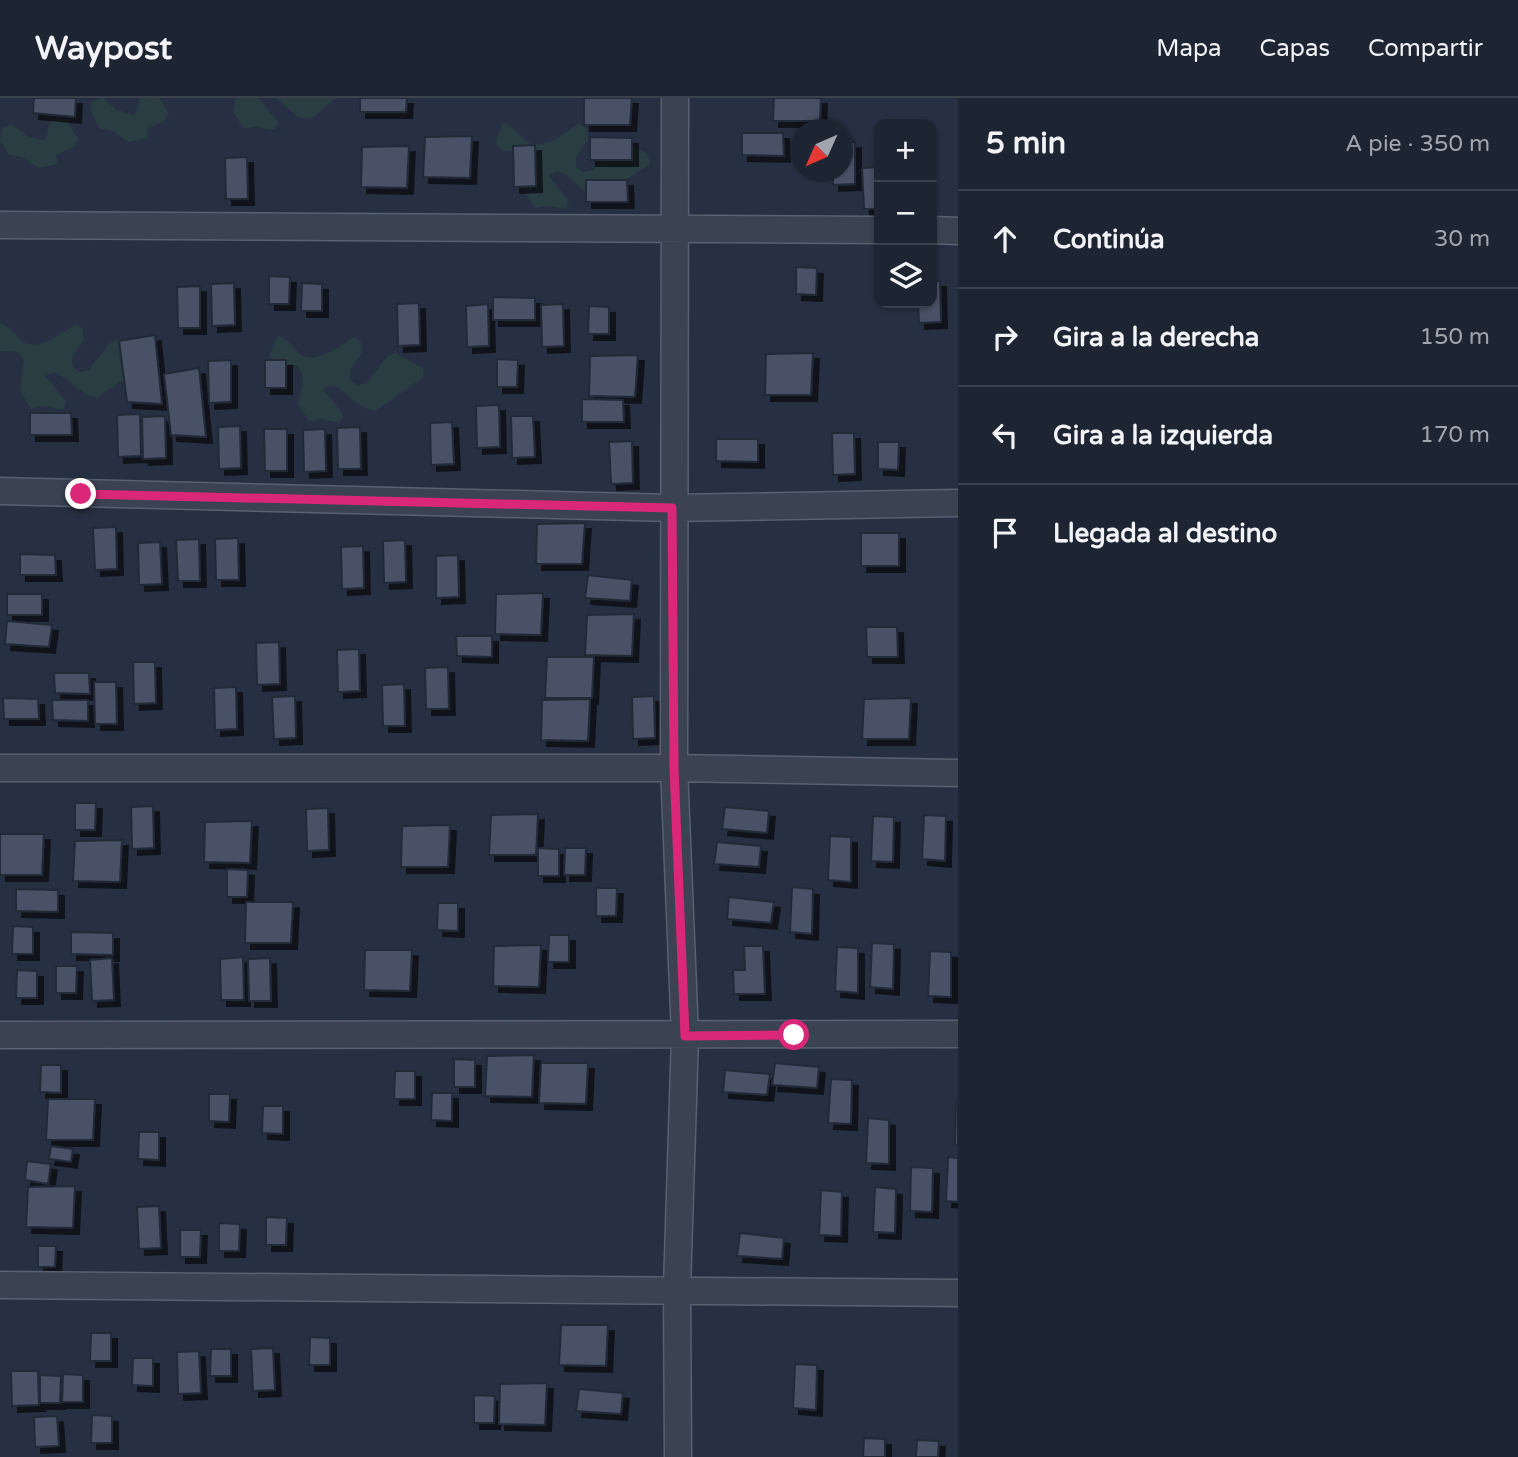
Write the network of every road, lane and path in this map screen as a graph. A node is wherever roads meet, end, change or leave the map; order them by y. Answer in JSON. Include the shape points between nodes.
{"nodes":[{"id":1,"x":675,"y":98,"type":"edge"},
{"id":2,"x":0,"y":225,"type":"edge"},
{"id":3,"x":673,"y":228,"type":"junction"},
{"id":4,"x":874,"y":230,"type":"edge"},
{"id":5,"x":937,"y":230,"type":"edge"},
{"id":6,"x":958,"y":231,"type":"edge"},
{"id":7,"x":0,"y":491,"type":"edge"},
{"id":8,"x":958,"y":503,"type":"edge"},
{"id":9,"x":672,"y":508,"type":"junction"},
{"id":10,"x":0,"y":768,"type":"edge"},
{"id":11,"x":674,"y":768,"type":"junction"},
{"id":12,"x":958,"y":773,"type":"edge"},
{"id":13,"x":958,"y":1034,"type":"edge"},
{"id":14,"x":0,"y":1035,"type":"edge"},
{"id":15,"x":685,"y":1036,"type":"junction"},
{"id":16,"x":0,"y":1285,"type":"edge"},
{"id":17,"x":677,"y":1288,"type":"junction"},
{"id":18,"x":958,"y":1293,"type":"edge"},
{"id":19,"x":678,"y":1457,"type":"edge"}],
"edges":[{"from":1,"to":3,"type":"street"},
{"from":2,"to":3,"type":"street"},
{"from":3,"to":4,"type":"street"},
{"from":3,"to":9,"type":"street"},
{"from":5,"to":6,"type":"street"},
{"from":7,"to":9,"type":"street"},
{"from":8,"to":9,"type":"street"},
{"from":9,"to":11,"type":"street"},
{"from":10,"to":11,"type":"street"},
{"from":11,"to":12,"type":"street"},
{"from":11,"to":15,"type":"street"},
{"from":13,"to":15,"type":"street"},
{"from":14,"to":15,"type":"street"},
{"from":15,"to":17,"type":"street"},
{"from":16,"to":17,"type":"street"},
{"from":17,"to":18,"type":"street"},
{"from":17,"to":19,"type":"street"}]}
